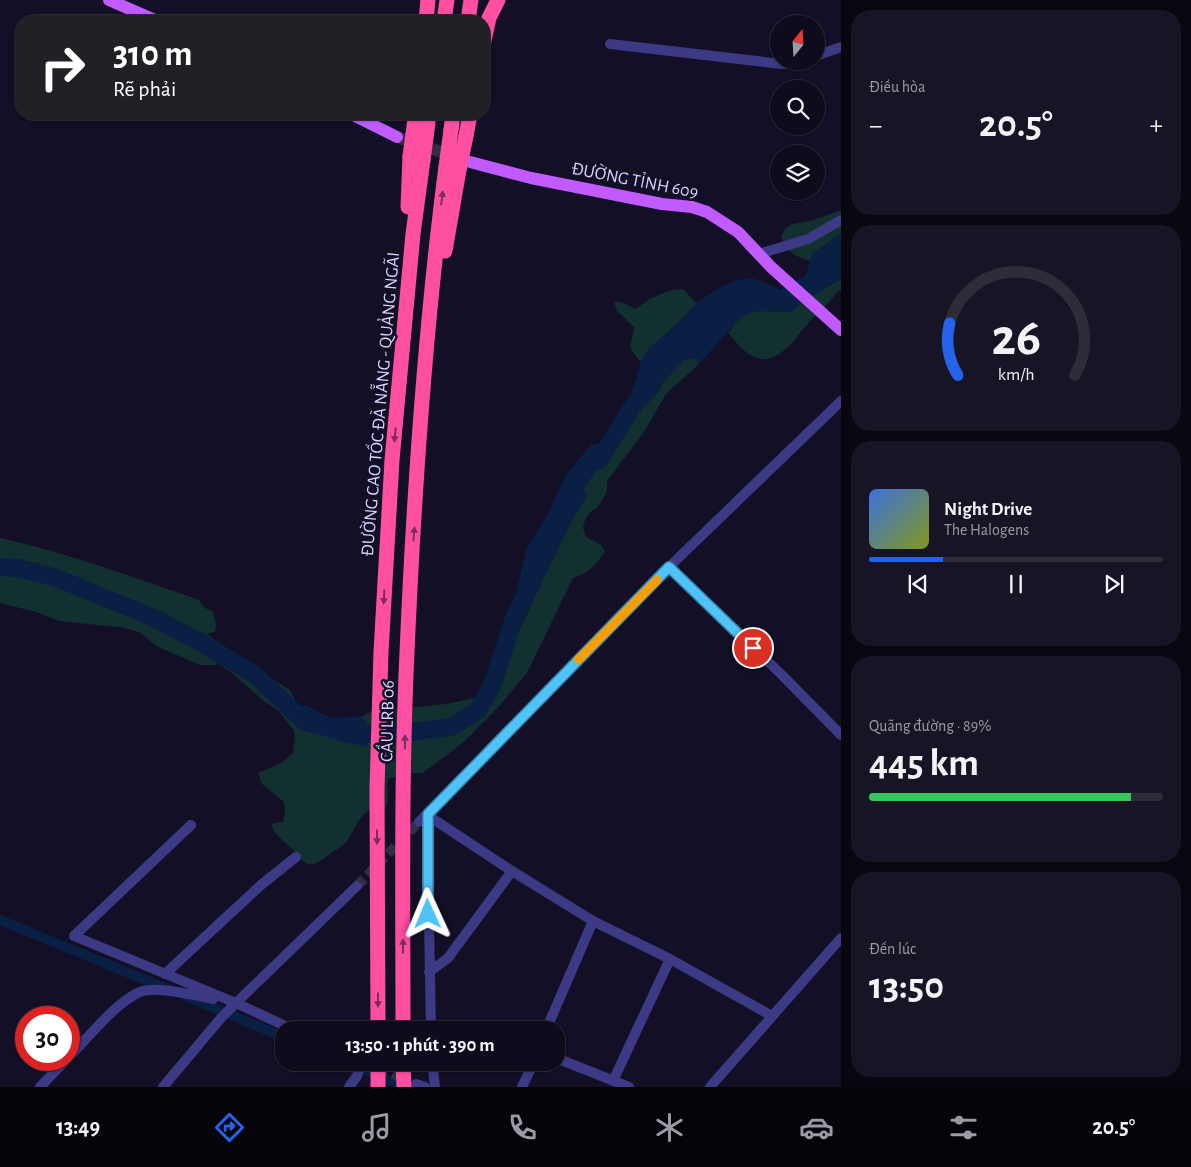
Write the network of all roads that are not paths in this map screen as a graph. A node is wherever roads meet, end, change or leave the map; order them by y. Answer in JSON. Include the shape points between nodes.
{"nodes":[{"id":1,"x":109,"y":0,"type":"edge"},
{"id":2,"x":129,"y":0,"type":"edge"},
{"id":3,"x":428,"y":0,"type":"edge"},
{"id":4,"x":447,"y":0,"type":"edge"},
{"id":5,"x":471,"y":0,"type":"edge"},
{"id":6,"x":498,"y":0,"type":"edge"},
{"id":7,"x":143,"y":15,"type":"edge"},
{"id":8,"x":155,"y":15,"type":"edge"},
{"id":9,"x":427,"y":15,"type":"edge"},
{"id":10,"x":445,"y":15,"type":"edge"},
{"id":11,"x":469,"y":15,"type":"edge"},
{"id":12,"x":490,"y":16,"type":"edge"},
{"id":13,"x":610,"y":44,"type":"dead end"},
{"id":14,"x":841,"y":47,"type":"edge"},
{"id":15,"x":825,"y":53,"type":"edge"},
{"id":16,"x":770,"y":63,"type":"edge"},
{"id":17,"x":362,"y":120,"type":"edge"},
{"id":18,"x":422,"y":120,"type":"edge"},
{"id":19,"x":452,"y":120,"type":"edge"},
{"id":20,"x":469,"y":120,"type":"edge"},
{"id":21,"x":397,"y":137,"type":"tunnel mouth"},
{"id":22,"x":458,"y":167,"type":"junction"},
{"id":23,"x":841,"y":220,"type":"edge"},
{"id":24,"x":759,"y":254,"type":"junction"},
{"id":25,"x":841,"y":330,"type":"edge"},
{"id":26,"x":841,"y":401,"type":"edge"},
{"id":27,"x":669,"y":567,"type":"junction"},
{"id":28,"x":380,"y":652,"type":"joint"},
{"id":29,"x":841,"y":735,"type":"edge"},
{"id":30,"x":428,"y":814,"type":"junction"},
{"id":31,"x":419,"y":822,"type":"tunnel mouth"},
{"id":32,"x":190,"y":825,"type":"dead end"},
{"id":33,"x":296,"y":857,"type":"dead end"},
{"id":34,"x":512,"y":871,"type":"junction"},
{"id":35,"x":357,"y":886,"type":"tunnel mouth"},
{"id":36,"x":593,"y":920,"type":"junction"},
{"id":37,"x":841,"y":938,"type":"edge"},
{"id":38,"x":670,"y":959,"type":"junction"},
{"id":39,"x":429,"y":972,"type":"junction"},
{"id":40,"x":165,"y":974,"type":"junction"},
{"id":41,"x":234,"y":1006,"type":"junction"},
{"id":42,"x":772,"y":1016,"type":"junction"},
{"id":43,"x":378,"y":1021,"type":"edge"},
{"id":44,"x":403,"y":1021,"type":"edge"},
{"id":45,"x":431,"y":1021,"type":"edge"},
{"id":46,"x":550,"y":1021,"type":"edge"},
{"id":47,"x":275,"y":1022,"type":"edge"},
{"id":48,"x":80,"y":1045,"type":"edge"},
{"id":49,"x":565,"y":1062,"type":"edge"},
{"id":50,"x":55,"y":1071,"type":"edge"},
{"id":51,"x":359,"y":1071,"type":"edge"},
{"id":52,"x":378,"y":1071,"type":"edge"},
{"id":53,"x":407,"y":1071,"type":"tunnel mouth"},
{"id":54,"x":433,"y":1071,"type":"edge"},
{"id":55,"x":530,"y":1071,"type":"edge"},
{"id":56,"x":613,"y":1081,"type":"junction"},
{"id":57,"x":378,"y":1086,"type":"edge"},
{"id":58,"x":415,"y":1086,"type":"edge"},
{"id":59,"x":40,"y":1087,"type":"edge"},
{"id":60,"x":163,"y":1087,"type":"edge"},
{"id":61,"x":348,"y":1087,"type":"edge"},
{"id":62,"x":435,"y":1087,"type":"edge"},
{"id":63,"x":522,"y":1087,"type":"edge"},
{"id":64,"x":629,"y":1087,"type":"edge"},
{"id":65,"x":710,"y":1087,"type":"edge"}],
"edges":[{"from":1,"to":7,"type":"main road"},
{"from":2,"to":8,"type":"main road"},
{"from":3,"to":9,"type":"highway"},
{"from":4,"to":10,"type":"highway"},
{"from":5,"to":11,"type":"highway"},
{"from":6,"to":12,"type":"highway"},
{"from":13,"to":16,"type":"street"},
{"from":14,"to":15,"type":"street"},
{"from":17,"to":21,"type":"main road"},
{"from":18,"to":28,"type":"highway","name":"ĐƯỜNG CAO TỐC ĐÀ NẴNG - QUẢNG NGÃI","one_way":true,"bridge":true,"via":[[392,460]]},
{"from":19,"to":22,"type":"highway","bridge":true},
{"from":20,"to":22,"type":"highway","bridge":true},
{"from":22,"to":24,"type":"main road","name":"ĐƯỜNG TỈNH 609","via":[[700,209],[738,232]]},
{"from":44,"to":22,"type":"highway","name":"CẦU LRB 06","one_way":true,"via":[[407,653],[422,401]]},
{"from":23,"to":24,"type":"street","via":[[808,239]]},
{"from":24,"to":25,"type":"main road","name":"ĐƯỜNG TỈNH 609"},
{"from":26,"to":27,"type":"street"},
{"from":27,"to":29,"type":"street"},
{"from":27,"to":30,"type":"street"},
{"from":28,"to":43,"type":"highway","name":"CẦU LRB 06","one_way":true},
{"from":30,"to":31,"type":"street"},
{"from":30,"to":34,"type":"street"},
{"from":30,"to":39,"type":"street"},
{"from":32,"to":40,"type":"street","via":[[74,936]]},
{"from":33,"to":40,"type":"street"},
{"from":34,"to":36,"type":"street"},
{"from":34,"to":39,"type":"street","via":[[448,958]]},
{"from":35,"to":41,"type":"street"},
{"from":36,"to":38,"type":"street"},
{"from":36,"to":46,"type":"street"},
{"from":37,"to":42,"type":"street"},
{"from":38,"to":42,"type":"street"},
{"from":38,"to":56,"type":"street"},
{"from":39,"to":45,"type":"street"},
{"from":40,"to":41,"type":"street"},
{"from":41,"to":47,"type":"street"},
{"from":41,"to":48,"type":"street","via":[[154,989],[141,991],[111,1013]]},
{"from":41,"to":60,"type":"street"},
{"from":42,"to":65,"type":"street"},
{"from":49,"to":56,"type":"street"},
{"from":50,"to":59,"type":"street"},
{"from":51,"to":61,"type":"street"},
{"from":52,"to":57,"type":"highway","bridge":true},
{"from":53,"to":58,"type":"highway","bridge":true},
{"from":54,"to":62,"type":"street"},
{"from":55,"to":63,"type":"street"},
{"from":56,"to":64,"type":"street"}]}
